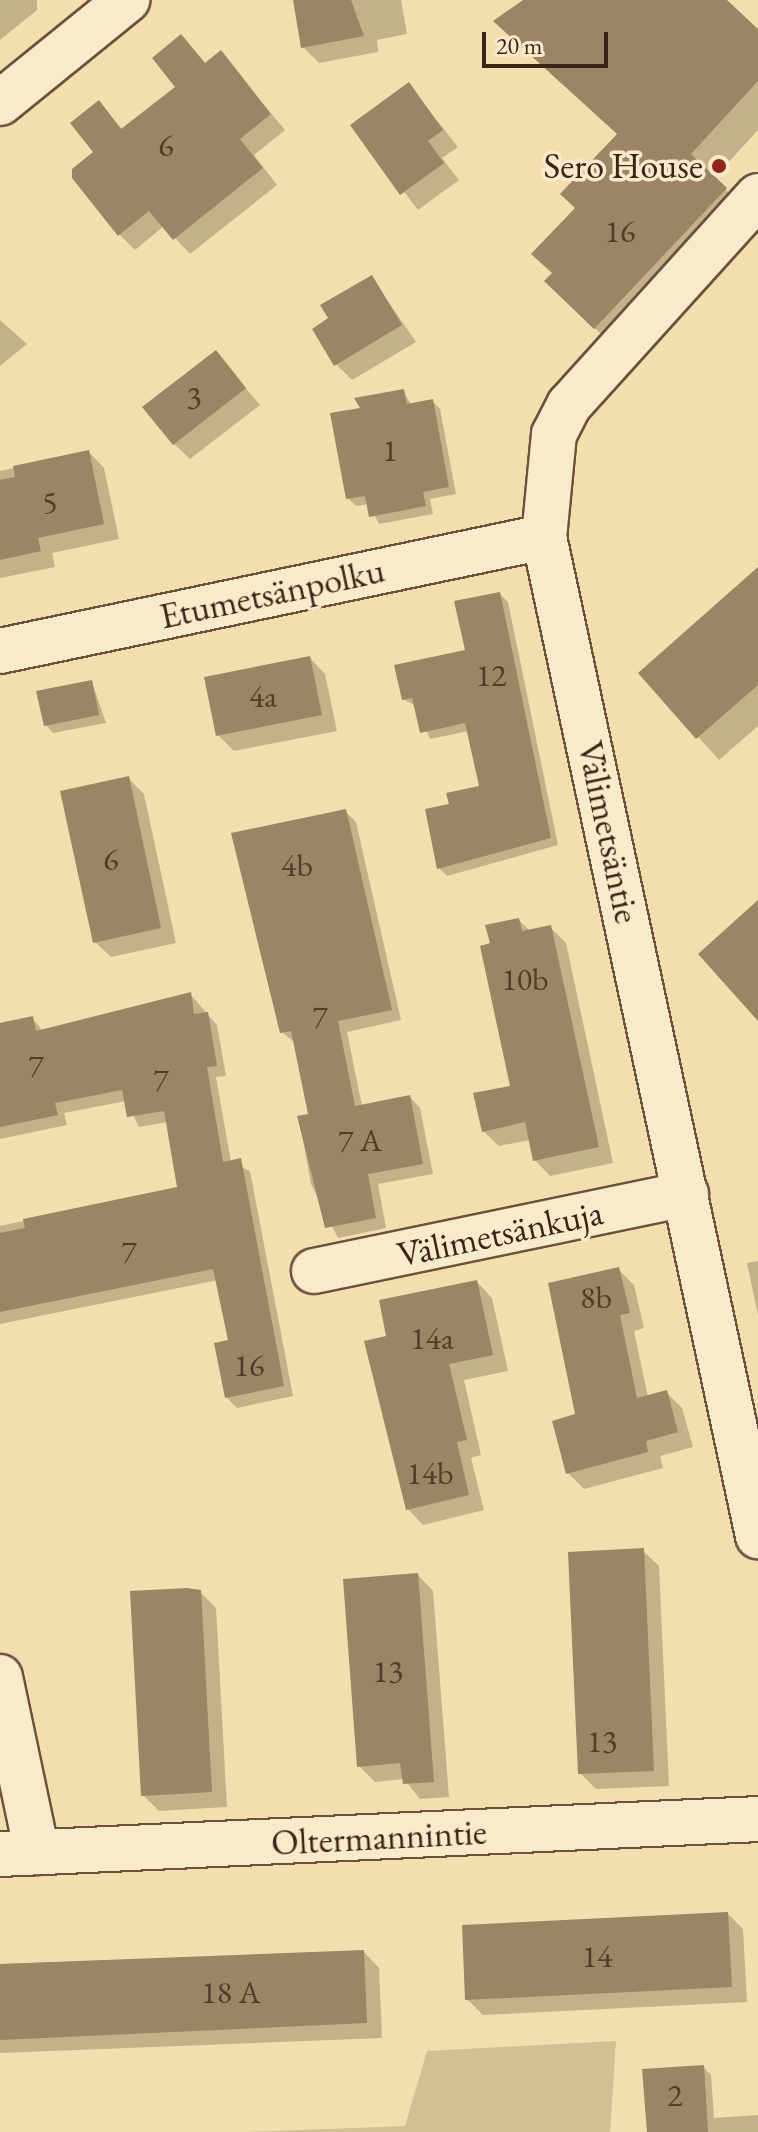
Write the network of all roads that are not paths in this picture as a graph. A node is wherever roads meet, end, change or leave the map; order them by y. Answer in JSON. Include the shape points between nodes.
{"nodes":[{"id":1,"x":127,"y":0,"type":"edge"},
{"id":2,"x":0,"y":103,"type":"edge"},
{"id":3,"x":758,"y":196,"type":"edge"},
{"id":4,"x":544,"y":537,"type":"junction"},
{"id":5,"x":0,"y":651,"type":"edge"},
{"id":6,"x":686,"y":1194,"type":"junction"},
{"id":7,"x":314,"y":1271,"type":"dead end"},
{"id":8,"x":758,"y":1536,"type":"edge"},
{"id":9,"x":0,"y":1677,"type":"edge"},
{"id":10,"x":758,"y":1819,"type":"edge"},
{"id":11,"x":18,"y":1853,"type":"edge"}],
"edges":[{"from":1,"to":2,"type":"street"},
{"from":3,"to":4,"type":"street","name":"Välimetsäntie","via":[[569,405],[550,457]]},
{"from":4,"to":5,"type":"street","name":"Etumetsänpolku"},
{"from":4,"to":6,"type":"street","name":"Välimetsäntie"},
{"from":6,"to":7,"type":"street","name":"Välimetsänkuja"},
{"from":6,"to":8,"type":"street","name":"Välimetsäntie"},
{"from":9,"to":11,"type":"street"},
{"from":10,"to":11,"type":"street","name":"Oltermannintie"}]}
